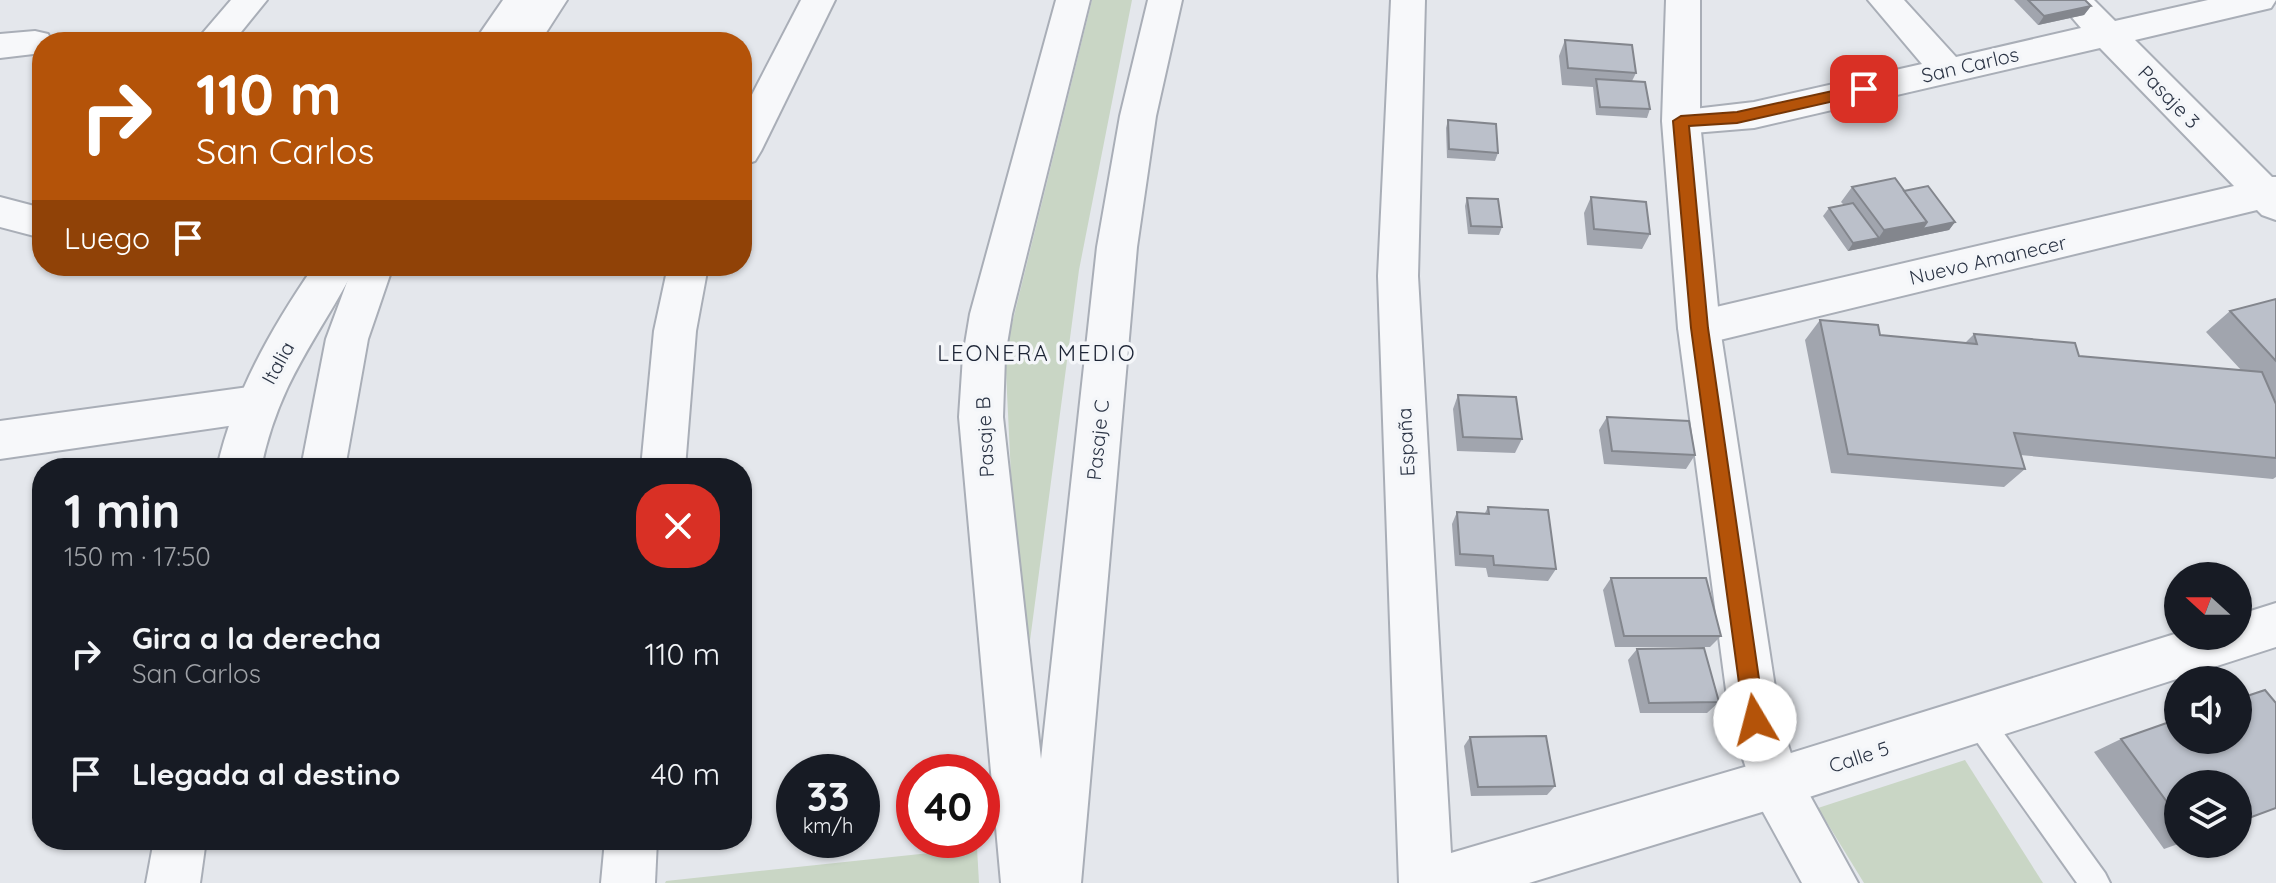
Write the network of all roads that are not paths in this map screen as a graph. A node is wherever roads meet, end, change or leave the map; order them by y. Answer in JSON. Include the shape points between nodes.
{"nodes":[{"id":1,"x":250,"y":0,"type":"edge"},
{"id":2,"x":521,"y":0,"type":"edge"},
{"id":3,"x":550,"y":0,"type":"edge"},
{"id":4,"x":818,"y":0,"type":"edge"},
{"id":5,"x":1073,"y":0,"type":"edge"},
{"id":6,"x":1165,"y":0,"type":"edge"},
{"id":7,"x":1408,"y":0,"type":"edge"},
{"id":8,"x":1683,"y":0,"type":"edge"},
{"id":9,"x":1885,"y":0,"type":"edge"},
{"id":10,"x":2074,"y":0,"type":"edge"},
{"id":11,"x":2259,"y":0,"type":"edge"},
{"id":12,"x":222,"y":32,"type":"edge"},
{"id":13,"x":499,"y":32,"type":"edge"},
{"id":14,"x":529,"y":32,"type":"edge"},
{"id":15,"x":2108,"y":34,"type":"junction"},
{"id":16,"x":32,"y":43,"type":"edge"},
{"id":17,"x":0,"y":46,"type":"edge"},
{"id":18,"x":1948,"y":71,"type":"junction"},
{"id":19,"x":1681,"y":121,"type":"junction"},
{"id":20,"x":752,"y":131,"type":"edge"},
{"id":21,"x":2272,"y":197,"type":"edge"},
{"id":22,"x":0,"y":212,"type":"edge"},
{"id":23,"x":32,"y":220,"type":"edge"},
{"id":24,"x":331,"y":276,"type":"edge"},
{"id":25,"x":339,"y":276,"type":"edge"},
{"id":26,"x":686,"y":276,"type":"edge"},
{"id":27,"x":1699,"y":328,"type":"junction"},
{"id":28,"x":256,"y":404,"type":"junction"},
{"id":29,"x":0,"y":440,"type":"edge"},
{"id":30,"x":242,"y":458,"type":"edge"},
{"id":31,"x":325,"y":458,"type":"edge"},
{"id":32,"x":664,"y":458,"type":"edge"},
{"id":33,"x":2276,"y":625,"type":"edge"},
{"id":34,"x":1977,"y":719,"type":"junction"},
{"id":35,"x":1775,"y":783,"type":"junction"},
{"id":36,"x":178,"y":850,"type":"edge"},
{"id":37,"x":630,"y":850,"type":"edge"},
{"id":38,"x":173,"y":883,"type":"edge"},
{"id":39,"x":628,"y":883,"type":"edge"},
{"id":40,"x":1028,"y":883,"type":"edge"},
{"id":41,"x":1054,"y":883,"type":"edge"},
{"id":42,"x":1426,"y":883,"type":"edge"},
{"id":43,"x":1440,"y":883,"type":"edge"},
{"id":44,"x":1831,"y":883,"type":"edge"},
{"id":45,"x":2095,"y":883,"type":"edge"}],
"edges":[{"from":1,"to":12,"type":"street"},
{"from":2,"to":13,"type":"street"},
{"from":3,"to":14,"type":"street"},
{"from":4,"to":20,"type":"street"},
{"from":5,"to":40,"type":"street","name":"Pasaje B","via":[[984,356],[981,417]]},
{"from":6,"to":41,"type":"street","name":"Pasaje C","via":[[1135,130],[1117,247]]},
{"from":7,"to":42,"type":"street","name":"España","via":[[1398,276]]},
{"from":8,"to":19,"type":"street"},
{"from":9,"to":18,"type":"street"},
{"from":10,"to":15,"type":"street","name":"Pasaje 3"},
{"from":11,"to":15,"type":"street","name":"San Carlos"},
{"from":15,"to":18,"type":"street","name":"San Carlos"},
{"from":15,"to":21,"type":"street","name":"Pasaje 3"},
{"from":16,"to":17,"type":"street"},
{"from":18,"to":19,"type":"street","name":"San Carlos","via":[[1754,115]]},
{"from":19,"to":27,"type":"street"},
{"from":21,"to":27,"type":"street","name":"Nuevo Amanecer"},
{"from":22,"to":23,"type":"street"},
{"from":24,"to":28,"type":"street","name":"Italia"},
{"from":25,"to":31,"type":"street","name":"Italia","via":[[350,328]]},
{"from":26,"to":32,"type":"street","via":[[675,331]]},
{"from":27,"to":35,"type":"street","via":[[1755,720]]},
{"from":28,"to":29,"type":"street"},
{"from":28,"to":30,"type":"street","name":"Italia"},
{"from":33,"to":34,"type":"street","name":"Calle 5"},
{"from":34,"to":35,"type":"street","name":"Calle 5"},
{"from":34,"to":45,"type":"lane"},
{"from":35,"to":43,"type":"street","name":"Calle 5"},
{"from":35,"to":44,"type":"street"},
{"from":36,"to":38,"type":"street"},
{"from":37,"to":39,"type":"street"}]}
